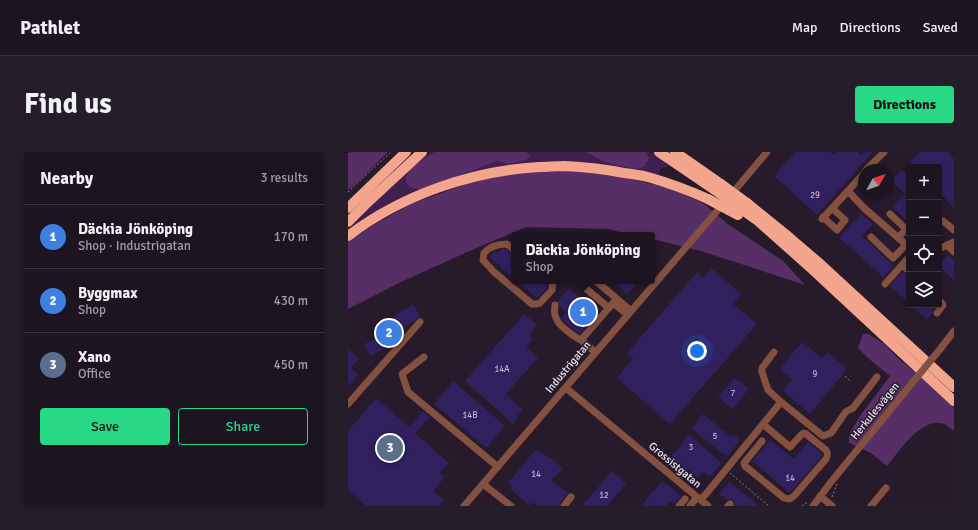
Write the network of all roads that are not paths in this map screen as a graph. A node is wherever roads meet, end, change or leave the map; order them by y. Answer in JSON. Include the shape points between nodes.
{"nodes":[{"id":1,"x":402,"y":152,"type":"edge"},
{"id":2,"x":406,"y":152,"type":"edge"},
{"id":3,"x":422,"y":152,"type":"edge"},
{"id":4,"x":659,"y":152,"type":"edge"},
{"id":5,"x":675,"y":152,"type":"edge"},
{"id":6,"x":767,"y":152,"type":"edge"},
{"id":7,"x":884,"y":152,"type":"edge"},
{"id":8,"x":872,"y":164,"type":"edge"},
{"id":9,"x":858,"y":180,"type":"edge"},
{"id":10,"x":371,"y":185,"type":"junction"},
{"id":11,"x":718,"y":187,"type":"junction"},
{"id":12,"x":848,"y":191,"type":"junction"},
{"id":13,"x":348,"y":208,"type":"edge"},
{"id":14,"x":832,"y":208,"type":"junction"},
{"id":15,"x":742,"y":209,"type":"junction"},
{"id":16,"x":890,"y":214,"type":"dead end"},
{"id":17,"x":943,"y":221,"type":"dead end"},
{"id":18,"x":348,"y":222,"type":"edge"},
{"id":19,"x":954,"y":230,"type":"edge"},
{"id":20,"x":348,"y":236,"type":"edge"},
{"id":21,"x":871,"y":237,"type":"dead end"},
{"id":22,"x":898,"y":238,"type":"junction"},
{"id":23,"x":951,"y":243,"type":"edge"},
{"id":24,"x":906,"y":245,"type":"edge"},
{"id":25,"x":511,"y":247,"type":"edge"},
{"id":26,"x":906,"y":247,"type":"edge"},
{"id":27,"x":942,"y":248,"type":"edge"},
{"id":28,"x":954,"y":252,"type":"edge"},
{"id":29,"x":906,"y":260,"type":"edge"},
{"id":30,"x":902,"y":265,"type":"junction"},
{"id":31,"x":906,"y":268,"type":"edge"},
{"id":32,"x":655,"y":283,"type":"edge"},
{"id":33,"x":553,"y":284,"type":"edge"},
{"id":34,"x":581,"y":284,"type":"edge"},
{"id":35,"x":599,"y":284,"type":"edge"},
{"id":36,"x":654,"y":284,"type":"edge"},
{"id":37,"x":885,"y":284,"type":"dead end"},
{"id":38,"x":555,"y":305,"type":"dead end"},
{"id":39,"x":609,"y":308,"type":"junction"},
{"id":40,"x":941,"y":308,"type":"edge"},
{"id":41,"x":629,"y":313,"type":"junction"},
{"id":42,"x":937,"y":313,"type":"dead end"},
{"id":43,"x":420,"y":322,"type":"dead end"},
{"id":44,"x":954,"y":331,"type":"edge"},
{"id":45,"x":581,"y":340,"type":"junction"},
{"id":46,"x":595,"y":352,"type":"junction"},
{"id":47,"x":774,"y":352,"type":"dead end"},
{"id":48,"x":424,"y":357,"type":"dead end"},
{"id":49,"x":877,"y":377,"type":"dead end"},
{"id":50,"x":954,"y":387,"type":"edge"},
{"id":51,"x":566,"y":388,"type":"junction"},
{"id":52,"x":954,"y":401,"type":"edge"},
{"id":53,"x":781,"y":402,"type":"junction"},
{"id":54,"x":348,"y":404,"type":"edge"},
{"id":55,"x":764,"y":425,"type":"junction"},
{"id":56,"x":762,"y":441,"type":"dead end"},
{"id":57,"x":498,"y":467,"type":"junction"},
{"id":58,"x":484,"y":484,"type":"junction"},
{"id":59,"x":886,"y":488,"type":"dead end"},
{"id":60,"x":820,"y":496,"type":"junction"},
{"id":61,"x":571,"y":497,"type":"dead end"},
{"id":62,"x":697,"y":498,"type":"junction"},
{"id":63,"x":684,"y":500,"type":"dead end"},
{"id":64,"x":464,"y":506,"type":"edge"},
{"id":65,"x":510,"y":506,"type":"edge"},
{"id":66,"x":564,"y":506,"type":"edge"},
{"id":67,"x":679,"y":506,"type":"edge"},
{"id":68,"x":690,"y":506,"type":"edge"},
{"id":69,"x":708,"y":506,"type":"edge"},
{"id":70,"x":812,"y":506,"type":"edge"},
{"id":71,"x":832,"y":506,"type":"edge"},
{"id":72,"x":871,"y":506,"type":"edge"}],
"edges":[{"from":1,"to":10,"type":"highway"},
{"from":2,"to":10,"type":"highway"},
{"from":3,"to":18,"type":"highway"},
{"from":4,"to":11,"type":"highway"},
{"from":5,"to":11,"type":"highway"},
{"from":6,"to":32,"type":"street","name":"Industrigatan"},
{"from":7,"to":8,"type":"street"},
{"from":9,"to":12,"type":"street"},
{"from":10,"to":13,"type":"highway"},
{"from":11,"to":15,"type":"highway","bridge":true},
{"from":12,"to":14,"type":"street"},
{"from":12,"to":22,"type":"street"},
{"from":14,"to":14,"type":"street","via":[[823,218],[836,230],[845,220]]},
{"from":15,"to":20,"type":"highway","bridge":true,"via":[[654,179],[605,169],[563,166],[518,168],[483,174],[425,193],[391,209]]},
{"from":15,"to":50,"type":"highway","via":[[790,238]]},
{"from":15,"to":52,"type":"highway","via":[[828,283]]},
{"from":16,"to":22,"type":"street","via":[[906,229]]},
{"from":17,"to":19,"type":"street"},
{"from":21,"to":26,"type":"street","via":[[893,258]]},
{"from":22,"to":24,"type":"street"},
{"from":23,"to":27,"type":"street"},
{"from":23,"to":28,"type":"street"},
{"from":25,"to":33,"type":"street","via":[[507,244],[489,248],[484,253],[483,260],[532,304],[540,303],[552,290]]},
{"from":29,"to":30,"type":"street"},
{"from":30,"to":31,"type":"street"},
{"from":30,"to":37,"type":"street"},
{"from":34,"to":39,"type":"street"},
{"from":35,"to":41,"type":"street"},
{"from":36,"to":41,"type":"street","name":"Industrigatan"},
{"from":38,"to":45,"type":"street","via":[[557,322]]},
{"from":39,"to":41,"type":"street","via":[[613,303]]},
{"from":39,"to":45,"type":"street"},
{"from":40,"to":42,"type":"street"},
{"from":41,"to":46,"type":"street","name":"Industrigatan"},
{"from":43,"to":54,"type":"street"},
{"from":44,"to":60,"type":"street","name":"Herkulesvägen","bridge":true},
{"from":45,"to":46,"type":"street"},
{"from":46,"to":51,"type":"street","name":"Industrigatan"},
{"from":47,"to":53,"type":"street","via":[[762,368],[762,372],[768,390]]},
{"from":48,"to":57,"type":"street","via":[[402,374],[408,392]]},
{"from":49,"to":53,"type":"street","via":[[853,408],[847,410],[831,433],[824,436]]},
{"from":51,"to":57,"type":"street","name":"Industrigatan"},
{"from":51,"to":62,"type":"street","name":"Grossistgatan"},
{"from":53,"to":55,"type":"street","name":"Grossistgatan"},
{"from":55,"to":56,"type":"street","via":[[790,447],[804,433],[826,450],[828,455],[794,496],[790,499],[784,498],[745,466],[744,463]]},
{"from":55,"to":62,"type":"street","name":"Grossistgatan","via":[[704,497]]},
{"from":57,"to":58,"type":"street","name":"Industrigatan"},
{"from":58,"to":64,"type":"street","name":"Industrigatan"},
{"from":58,"to":65,"type":"street"},
{"from":59,"to":72,"type":"street"},
{"from":60,"to":70,"type":"street","name":"Herkulesvägen"},
{"from":60,"to":71,"type":"street"},
{"from":61,"to":66,"type":"street"},
{"from":62,"to":68,"type":"street"},
{"from":62,"to":69,"type":"street"},
{"from":63,"to":67,"type":"street"}]}
